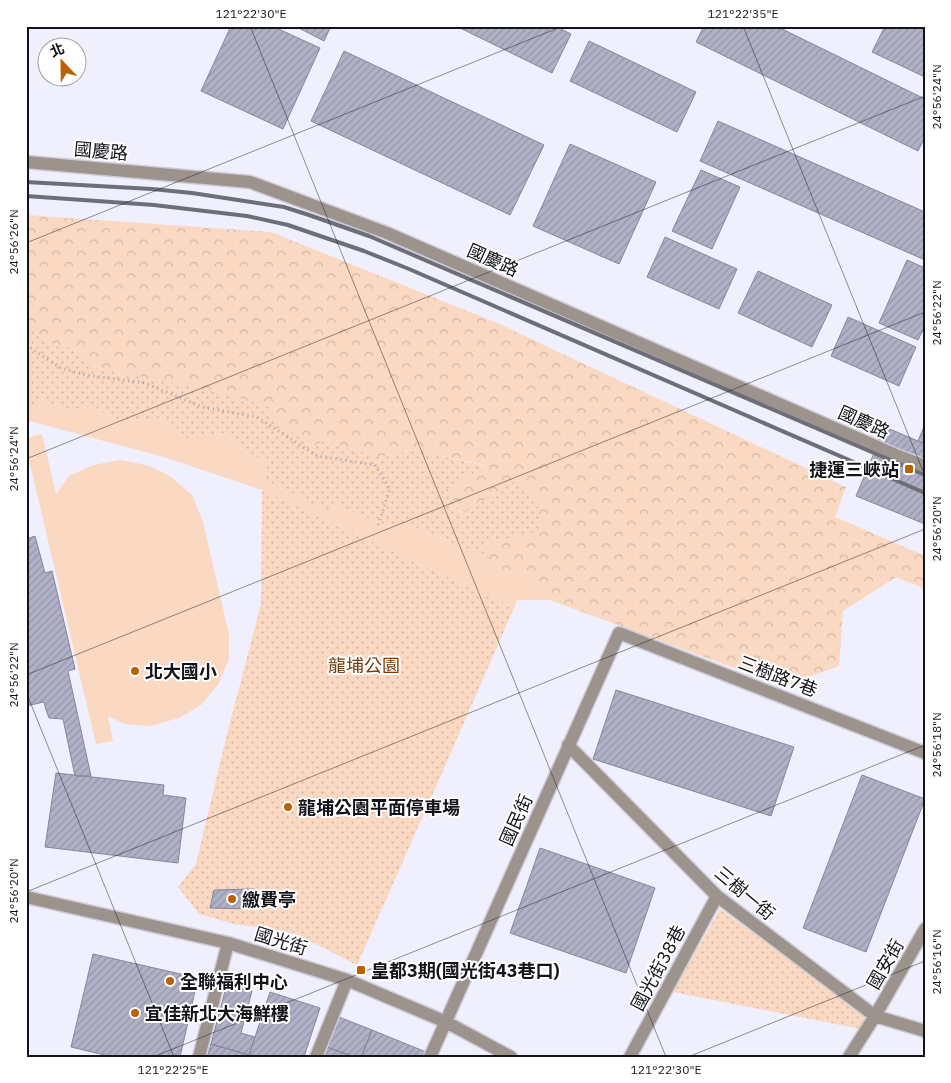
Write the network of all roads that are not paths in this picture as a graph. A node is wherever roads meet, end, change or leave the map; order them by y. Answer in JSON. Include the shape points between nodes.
{"nodes":[{"id":1,"x":26,"y":162,"type":"edge"},
{"id":2,"x":925,"y":466,"type":"edge"},
{"id":3,"x":619,"y":633,"type":"joint"},
{"id":4,"x":568,"y":745,"type":"junction"},
{"id":5,"x":925,"y":752,"type":"edge"},
{"id":6,"x":717,"y":896,"type":"junction"},
{"id":7,"x":26,"y":897,"type":"edge"},
{"id":8,"x":925,"y":929,"type":"edge"},
{"id":9,"x":228,"y":943,"type":"junction"},
{"id":10,"x":347,"y":980,"type":"junction"},
{"id":11,"x":875,"y":1016,"type":"junction"},
{"id":12,"x":446,"y":1022,"type":"junction"},
{"id":13,"x":925,"y":1031,"type":"edge"},
{"id":14,"x":199,"y":1057,"type":"edge"},
{"id":15,"x":316,"y":1057,"type":"edge"},
{"id":16,"x":430,"y":1057,"type":"edge"},
{"id":17,"x":511,"y":1057,"type":"edge"},
{"id":18,"x":630,"y":1057,"type":"edge"},
{"id":19,"x":849,"y":1057,"type":"edge"}],
"edges":[{"from":1,"to":2,"type":"street","name":"國慶路","via":[[250,182],[387,232]]},
{"from":3,"to":4,"type":"street","name":"國民街"},
{"from":3,"to":5,"type":"street","name":"三樹路7巷"},
{"from":4,"to":6,"type":"street","name":"三樹一街"},
{"from":4,"to":12,"type":"street","name":"國民街"},
{"from":6,"to":11,"type":"street","name":"三樹一街"},
{"from":6,"to":18,"type":"street","name":"國光街38巷"},
{"from":7,"to":9,"type":"street","name":"國光街"},
{"from":8,"to":11,"type":"street","name":"國安街"},
{"from":9,"to":10,"type":"street","name":"國光街"},
{"from":9,"to":14,"type":"street"},
{"from":10,"to":12,"type":"street","name":"國光街"},
{"from":10,"to":15,"type":"street"},
{"from":11,"to":13,"type":"street","name":"三樹一街"},
{"from":11,"to":19,"type":"street","name":"國安街"},
{"from":12,"to":16,"type":"street","name":"國民街"},
{"from":12,"to":17,"type":"street","name":"國光街"}]}
